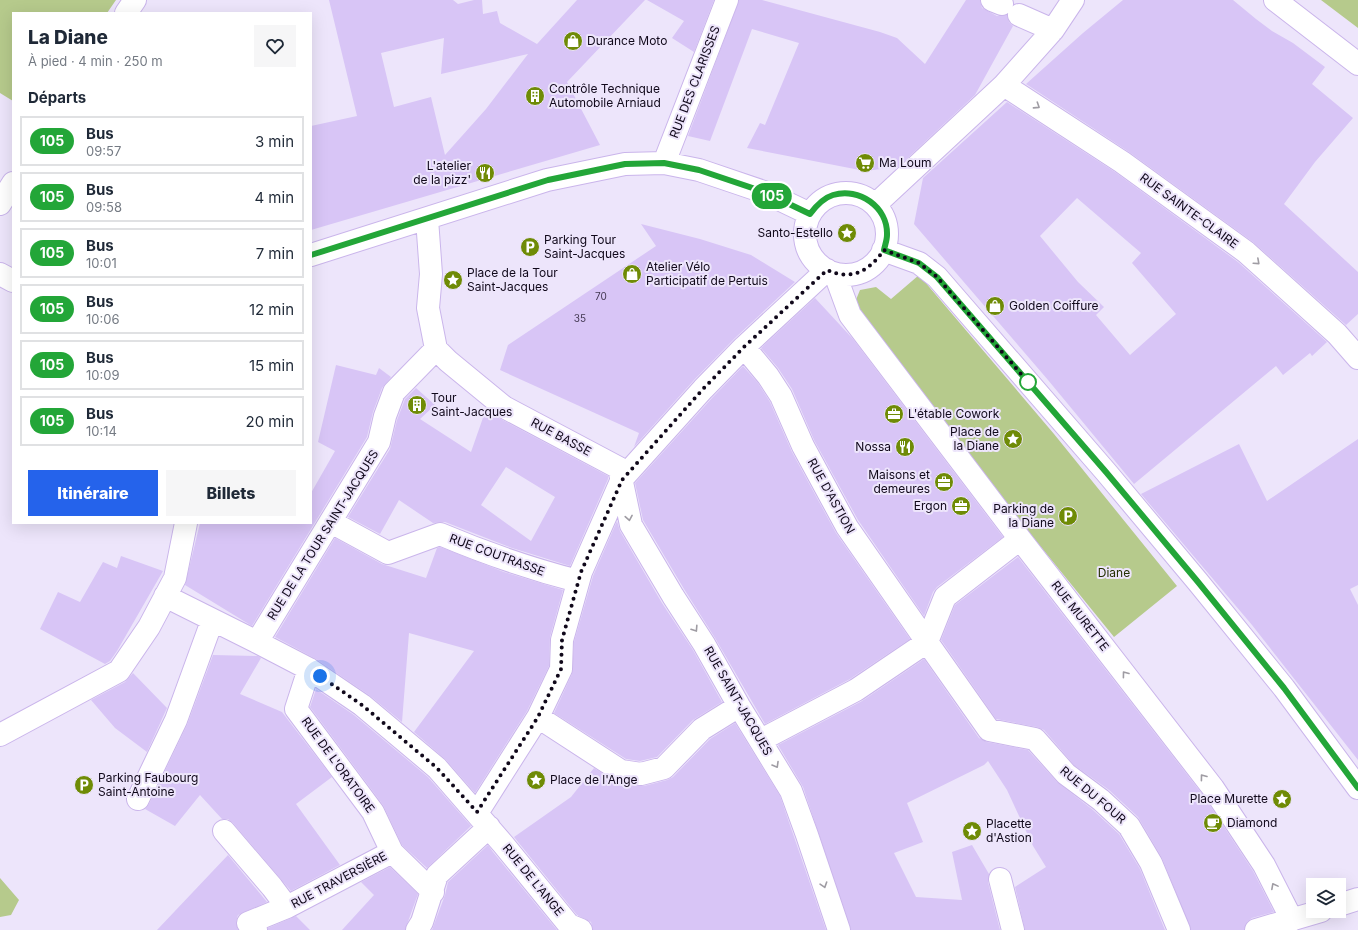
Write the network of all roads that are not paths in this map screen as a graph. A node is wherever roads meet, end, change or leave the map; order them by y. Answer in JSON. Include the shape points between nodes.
{"nodes":[{"id":1,"x":135,"y":0,"type":"edge"},
{"id":2,"x":727,"y":0,"type":"edge"},
{"id":3,"x":1073,"y":0,"type":"edge"},
{"id":4,"x":1275,"y":0,"type":"edge"},
{"id":5,"x":1004,"y":6,"type":"edge"},
{"id":6,"x":127,"y":12,"type":"edge"},
{"id":7,"x":1053,"y":30,"type":"junction"},
{"id":8,"x":1358,"y":64,"type":"edge"},
{"id":9,"x":1004,"y":85,"type":"junction"},
{"id":10,"x":664,"y":163,"type":"junction"},
{"id":11,"x":12,"y":185,"type":"edge"},
{"id":12,"x":0,"y":204,"type":"edge"},
{"id":13,"x":875,"y":205,"type":"junction"},
{"id":14,"x":810,"y":214,"type":"junction"},
{"id":15,"x":427,"y":219,"type":"junction"},
{"id":16,"x":884,"y":250,"type":"junction"},
{"id":17,"x":312,"y":255,"type":"edge"},
{"id":18,"x":831,"y":272,"type":"junction"},
{"id":19,"x":0,"y":274,"type":"edge"},
{"id":20,"x":12,"y":280,"type":"edge"},
{"id":21,"x":744,"y":347,"type":"junction"},
{"id":22,"x":436,"y":349,"type":"junction"},
{"id":23,"x":1358,"y":358,"type":"edge"},
{"id":24,"x":622,"y":480,"type":"junction"},
{"id":25,"x":331,"y":522,"type":"junction"},
{"id":26,"x":186,"y":524,"type":"edge"},
{"id":27,"x":1020,"y":539,"type":"junction"},
{"id":28,"x":578,"y":581,"type":"junction"},
{"id":29,"x":164,"y":596,"type":"junction"},
{"id":30,"x":212,"y":621,"type":"junction"},
{"id":31,"x":257,"y":642,"type":"junction"},
{"id":32,"x":927,"y":642,"type":"junction"},
{"id":33,"x":309,"y":669,"type":"junction"},
{"id":34,"x":739,"y":706,"type":"junction"},
{"id":35,"x":538,"y":717,"type":"junction"},
{"id":36,"x":0,"y":735,"type":"edge"},
{"id":37,"x":762,"y":740,"type":"junction"},
{"id":38,"x":1358,"y":788,"type":"edge"},
{"id":39,"x":138,"y":799,"type":"dead end"},
{"id":40,"x":483,"y":820,"type":"junction"},
{"id":41,"x":224,"y":832,"type":"dead end"},
{"id":42,"x":392,"y":852,"type":"junction"},
{"id":43,"x":1000,"y":879,"type":"dead end"},
{"id":44,"x":433,"y":892,"type":"junction"},
{"id":45,"x":1358,"y":899,"type":"edge"},
{"id":46,"x":1346,"y":903,"type":"edge"},
{"id":47,"x":287,"y":908,"type":"junction"},
{"id":48,"x":1306,"y":916,"type":"edge"},
{"id":49,"x":1292,"y":920,"type":"junction"},
{"id":50,"x":573,"y":928,"type":"edge"},
{"id":51,"x":256,"y":930,"type":"edge"},
{"id":52,"x":417,"y":930,"type":"edge"},
{"id":53,"x":839,"y":930,"type":"edge"},
{"id":54,"x":1013,"y":930,"type":"edge"},
{"id":55,"x":1179,"y":930,"type":"edge"},
{"id":56,"x":1256,"y":930,"type":"edge"}],
"edges":[{"from":1,"to":6,"type":"street"},
{"from":2,"to":10,"type":"street","name":"RUE DES CLARISSES"},
{"from":3,"to":7,"type":"street"},
{"from":4,"to":8,"type":"street"},
{"from":5,"to":7,"type":"street"},
{"from":7,"to":9,"type":"street"},
{"from":9,"to":13,"type":"street"},
{"from":9,"to":23,"type":"street","name":"RUE SAINTE-CLAIRE","one_way":true,"via":[[1122,162],[1246,252],[1337,334]]},
{"from":10,"to":14,"type":"street","via":[[699,170],[764,192]]},
{"from":10,"to":15,"type":"street","via":[[625,164],[548,180]]},
{"from":11,"to":12,"type":"street"},
{"from":13,"to":14,"type":"street","via":[[863,196],[848,192],[833,195],[819,202]]},
{"from":13,"to":16,"type":"street","via":[[884,218],[887,234]]},
{"from":14,"to":18,"type":"street","via":[[805,239],[809,252],[816,262]]},
{"from":15,"to":17,"type":"street"},
{"from":15,"to":22,"type":"street","via":[[431,274],[428,308]]},
{"from":16,"to":18,"type":"street","via":[[864,271],[849,275]]},
{"from":16,"to":38,"type":"street","via":[[914,268],[937,277],[1106,472],[1284,688]]},
{"from":18,"to":21,"type":"street"},
{"from":18,"to":27,"type":"street","name":"RUE MURETTE","via":[[850,315],[857,318]]},
{"from":19,"to":20,"type":"street"},
{"from":21,"to":24,"type":"street"},
{"from":21,"to":32,"type":"street","name":"RUE D'ASTION","via":[[781,396],[803,446],[847,528]]},
{"from":22,"to":24,"type":"street","name":"RUE BASSE","via":[[504,407],[619,468]]},
{"from":22,"to":25,"type":"street","name":"RUE DE LA TOUR SAINT-JACQUES","via":[[394,392],[385,416],[380,442]]},
{"from":24,"to":28,"type":"street"},
{"from":24,"to":34,"type":"street","name":"RUE SAINT-JACQUES","one_way":true,"via":[[631,525]]},
{"from":25,"to":28,"type":"street","name":"RUE COUTRASSE","via":[[388,553],[440,534],[483,553]]},
{"from":25,"to":31,"type":"street","name":"RUE DE LA TOUR SAINT-JACQUES"},
{"from":26,"to":29,"type":"street","via":[[174,578]]},
{"from":27,"to":32,"type":"street","via":[[945,597]]},
{"from":49,"to":27,"type":"street","name":"RUE MURETTE","one_way":true,"via":[[1264,866],[1212,788]]},
{"from":28,"to":35,"type":"street","via":[[562,640],[561,669]]},
{"from":29,"to":30,"type":"street","name":"RUE DE L'ANGE"},
{"from":29,"to":36,"type":"street","via":[[149,627],[119,671]]},
{"from":30,"to":31,"type":"street","name":"RUE DE L'ANGE"},
{"from":30,"to":39,"type":"street","via":[[176,720]]},
{"from":31,"to":33,"type":"street","name":"RUE DE L'ANGE"},
{"from":32,"to":37,"type":"street","via":[[856,690]]},
{"from":32,"to":55,"type":"street","name":"RUE DU FOUR","via":[[989,730],[1034,739],[1066,774],[1101,800],[1129,826],[1151,863]]},
{"from":33,"to":40,"type":"street","name":"RUE DE L'ANGE","via":[[362,705],[437,768]]},
{"from":33,"to":42,"type":"street","name":"RUE DE L'ORATOIRE","via":[[296,709],[373,812]]},
{"from":34,"to":35,"type":"street","via":[[702,729],[664,768],[641,774],[621,771]]},
{"from":34,"to":37,"type":"street","name":"RUE SAINT-JACQUES"},
{"from":35,"to":40,"type":"street"},
{"from":37,"to":53,"type":"street","name":"RUE SAINT-JACQUES","one_way":true,"via":[[791,791]]},
{"from":40,"to":44,"type":"street","via":[[437,875]]},
{"from":40,"to":50,"type":"street","name":"RUE DE L'ANGE"},
{"from":41,"to":47,"type":"street"},
{"from":42,"to":44,"type":"street","name":"RUE DE L'ORATOIRE"},
{"from":42,"to":47,"type":"street","name":"RUE TRAVERSIÈRE"},
{"from":43,"to":54,"type":"street"},
{"from":44,"to":52,"type":"street"},
{"from":45,"to":46,"type":"street"},
{"from":47,"to":51,"type":"street","name":"RUE TRAVERSIÈRE","via":[[248,924]]},
{"from":48,"to":49,"type":"street"},
{"from":49,"to":56,"type":"street"}]}
